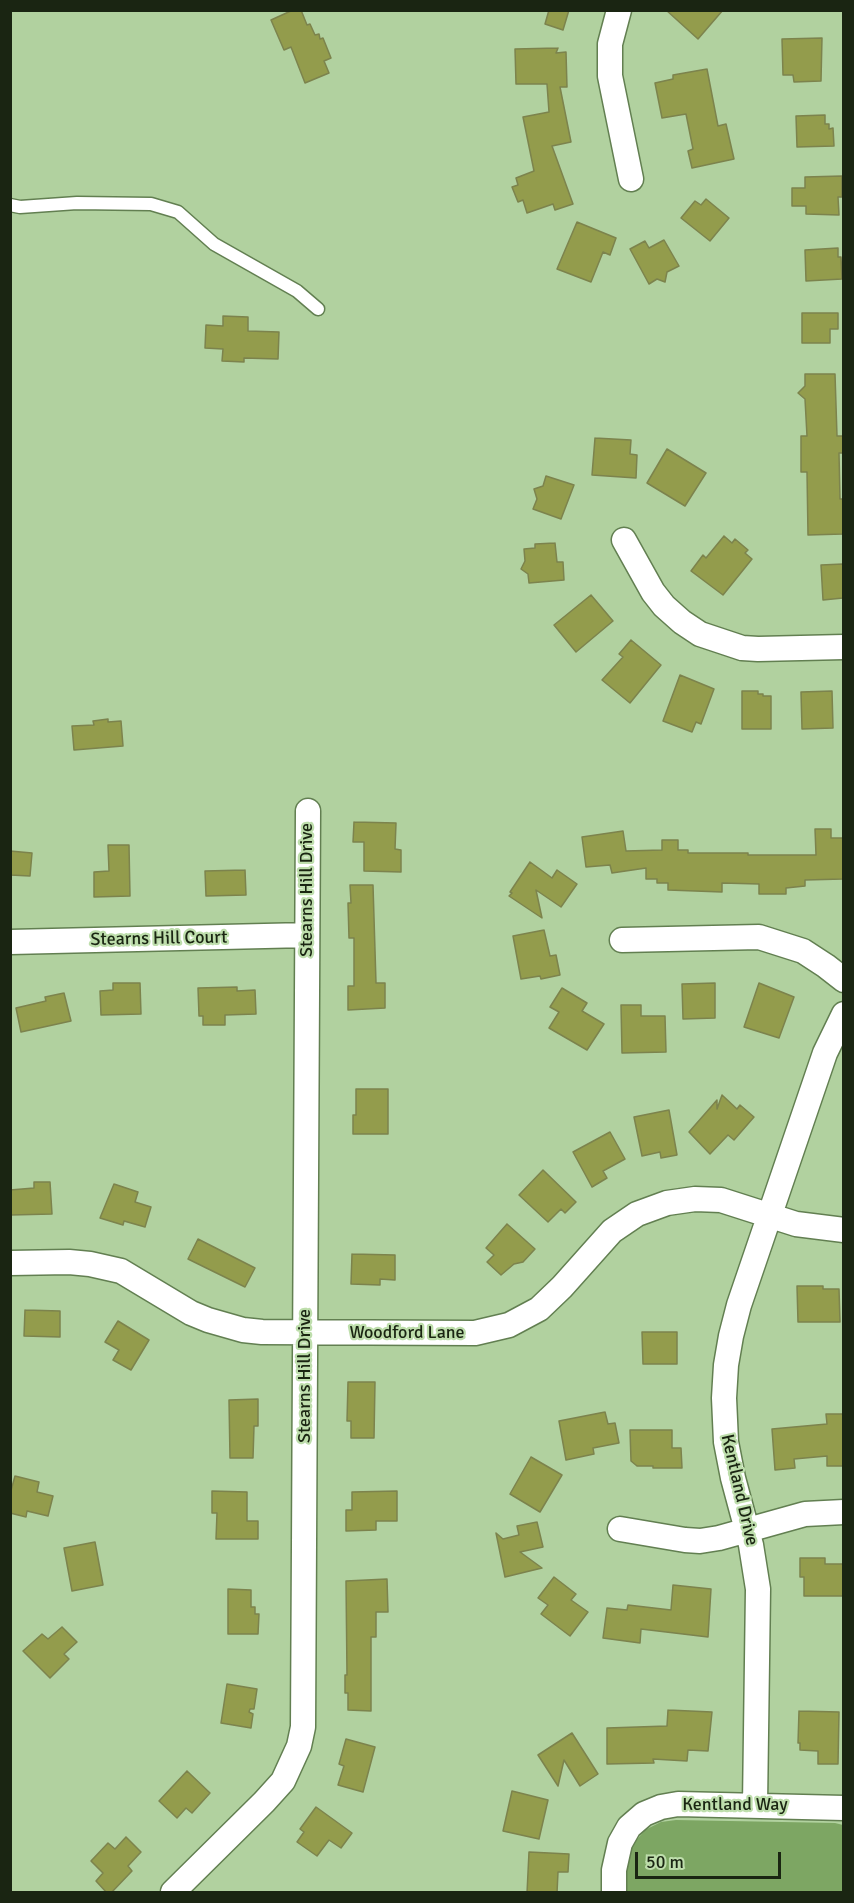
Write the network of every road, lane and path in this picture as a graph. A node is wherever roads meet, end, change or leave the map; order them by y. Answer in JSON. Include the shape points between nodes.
{"nodes":[{"id":1,"x":619,"y":10,"type":"edge"},
{"id":2,"x":631,"y":179,"type":"dead end"},
{"id":3,"x":10,"y":205,"type":"edge"},
{"id":4,"x":318,"y":309,"type":"dead end"},
{"id":5,"x":624,"y":540,"type":"dead end"},
{"id":6,"x":843,"y":647,"type":"edge"},
{"id":7,"x":308,"y":812,"type":"dead end"},
{"id":8,"x":307,"y":935,"type":"junction"},
{"id":9,"x":622,"y":940,"type":"dead end"},
{"id":10,"x":10,"y":942,"type":"edge"},
{"id":11,"x":843,"y":980,"type":"edge"},
{"id":12,"x":843,"y":1014,"type":"edge"},
{"id":13,"x":770,"y":1215,"type":"junction"},
{"id":14,"x":843,"y":1230,"type":"edge"},
{"id":15,"x":10,"y":1263,"type":"edge"},
{"id":16,"x":306,"y":1333,"type":"junction"},
{"id":17,"x":843,"y":1512,"type":"edge"},
{"id":18,"x":620,"y":1529,"type":"dead end"},
{"id":19,"x":747,"y":1529,"type":"junction"},
{"id":20,"x":755,"y":1805,"type":"junction"},
{"id":21,"x":843,"y":1808,"type":"edge"},
{"id":22,"x":173,"y":1893,"type":"edge"},
{"id":23,"x":614,"y":1893,"type":"edge"}],
"edges":[{"from":1,"to":2,"type":"street","via":[[610,44],[610,76]]},
{"from":3,"to":4,"type":"lane","via":[[151,204],[178,212],[214,244],[297,291]]},
{"from":5,"to":6,"type":"street","via":[[652,592],[700,634],[742,648]]},
{"from":7,"to":8,"type":"street","name":"Stearns Hill Drive"},
{"from":8,"to":10,"type":"street","name":"Stearns Hill Court"},
{"from":8,"to":16,"type":"street","name":"Stearns Hill Drive"},
{"from":9,"to":11,"type":"street","via":[[759,937],[803,951]]},
{"from":12,"to":13,"type":"street","name":"Kentland Drive","via":[[825,1053]]},
{"from":13,"to":14,"type":"street","name":"Woodford Lane","via":[[796,1224]]},
{"from":13,"to":16,"type":"street","name":"Woodford Lane","via":[[709,1199],[681,1200],[654,1207],[612,1231],[539,1309],[485,1332]]},
{"from":13,"to":19,"type":"street","name":"Kentland Drive","via":[[735,1321],[724,1381],[726,1442]]},
{"from":15,"to":16,"type":"street","name":"Woodford Lane","via":[[101,1266],[121,1271],[191,1313],[217,1323],[253,1331]]},
{"from":16,"to":22,"type":"street","name":"Stearns Hill Drive","via":[[304,1708],[299,1746],[277,1788]]},
{"from":17,"to":19,"type":"street","via":[[805,1514]]},
{"from":18,"to":19,"type":"street","via":[[700,1541]]},
{"from":19,"to":20,"type":"street","name":"Kentland Drive","via":[[759,1601]]},
{"from":20,"to":21,"type":"street","name":"Kentland Way"},
{"from":20,"to":23,"type":"street","name":"Kentland Way","via":[[678,1804],[644,1814],[629,1827],[620,1843]]}]}
